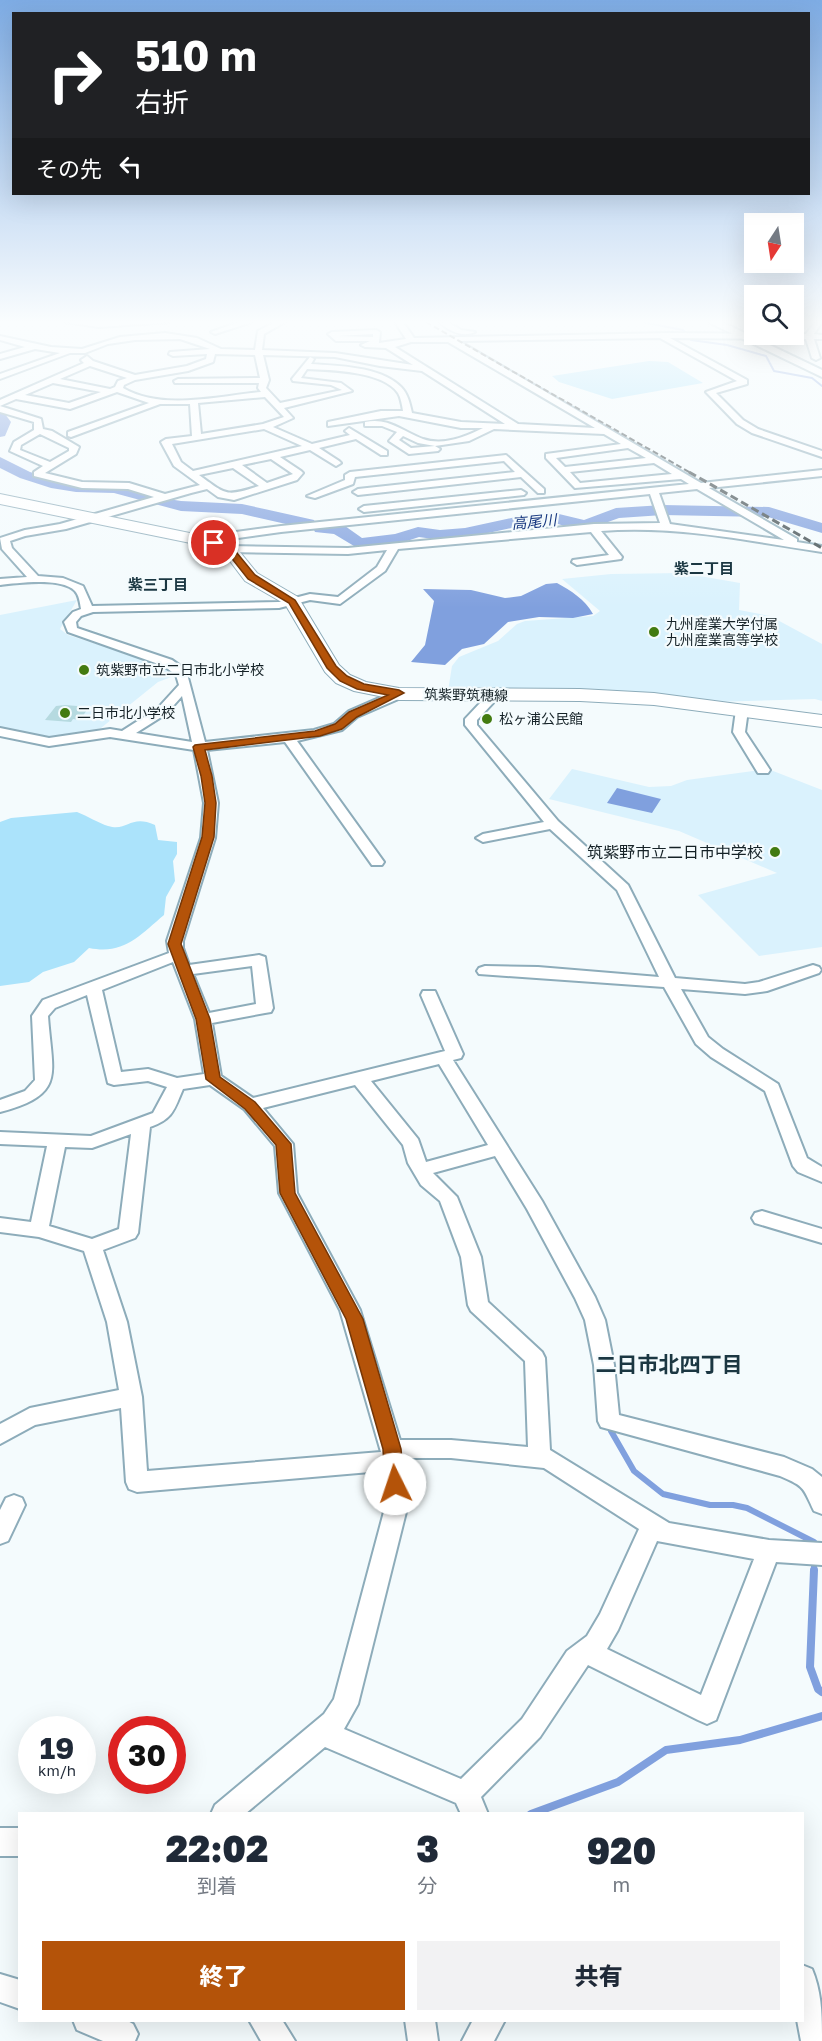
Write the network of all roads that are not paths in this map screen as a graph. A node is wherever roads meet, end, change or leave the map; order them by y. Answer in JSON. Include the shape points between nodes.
{"nodes":[{"id":1,"x":30,"y":417,"type":"edge"},
{"id":2,"x":123,"y":417,"type":"edge"},
{"id":3,"x":195,"y":417,"type":"edge"},
{"id":4,"x":288,"y":417,"type":"edge"},
{"id":5,"x":365,"y":417,"type":"edge"},
{"id":6,"x":424,"y":417,"type":"edge"},
{"id":7,"x":501,"y":417,"type":"edge"},
{"id":8,"x":583,"y":417,"type":"edge"},
{"id":9,"x":735,"y":417,"type":"edge"},
{"id":10,"x":266,"y":427,"type":"junction"},
{"id":11,"x":494,"y":428,"type":"junction"},
{"id":12,"x":518,"y":428,"type":"junction"},
{"id":13,"x":343,"y":429,"type":"junction"},
{"id":14,"x":39,"y":431,"type":"junction"},
{"id":15,"x":402,"y":432,"type":"junction"},
{"id":16,"x":610,"y":433,"type":"junction"},
{"id":17,"x":505,"y":434,"type":"dead end"},
{"id":18,"x":359,"y":436,"type":"junction"},
{"id":19,"x":70,"y":439,"type":"junction"},
{"id":20,"x":197,"y":439,"type":"junction"},
{"id":21,"x":476,"y":440,"type":"junction"},
{"id":22,"x":80,"y":441,"type":"dead end"},
{"id":23,"x":486,"y":444,"type":"dead end"},
{"id":24,"x":632,"y":445,"type":"junction"},
{"id":25,"x":313,"y":448,"type":"junction"},
{"id":26,"x":384,"y":453,"type":"dead end"},
{"id":27,"x":822,"y":454,"type":"edge"},
{"id":28,"x":273,"y":456,"type":"junction"},
{"id":29,"x":656,"y":460,"type":"junction"},
{"id":30,"x":336,"y":463,"type":"dead end"},
{"id":31,"x":234,"y":464,"type":"junction"},
{"id":32,"x":49,"y":465,"type":"junction"},
{"id":33,"x":563,"y":470,"type":"junction"},
{"id":34,"x":822,"y":473,"type":"edge"},
{"id":35,"x":192,"y":474,"type":"junction"},
{"id":36,"x":523,"y":474,"type":"junction"},
{"id":37,"x":683,"y":476,"type":"junction"},
{"id":38,"x":350,"y":482,"type":"junction"},
{"id":39,"x":208,"y":486,"type":"junction"},
{"id":40,"x":699,"y":486,"type":"junction"},
{"id":41,"x":266,"y":487,"type":"junction"},
{"id":42,"x":654,"y":491,"type":"junction"},
{"id":43,"x":358,"y":492,"type":"junction"},
{"id":44,"x":161,"y":496,"type":"junction"},
{"id":45,"x":312,"y":496,"type":"dead end"},
{"id":46,"x":0,"y":499,"type":"edge"},
{"id":47,"x":454,"y":499,"type":"junction"},
{"id":48,"x":364,"y":508,"type":"junction"},
{"id":49,"x":462,"y":510,"type":"junction"},
{"id":50,"x":95,"y":519,"type":"junction"},
{"id":51,"x":371,"y":520,"type":"junction"},
{"id":52,"x":666,"y":526,"type":"junction"},
{"id":53,"x":594,"y":527,"type":"junction"},
{"id":54,"x":222,"y":546,"type":"junction"},
{"id":55,"x":395,"y":546,"type":"junction"},
{"id":56,"x":805,"y":547,"type":"junction"},
{"id":57,"x":822,"y":549,"type":"edge"},
{"id":58,"x":822,"y":557,"type":"edge"},
{"id":59,"x":577,"y":562,"type":"dead end"},
{"id":60,"x":35,"y":579,"type":"junction"},
{"id":61,"x":0,"y":582,"type":"edge"},
{"id":62,"x":292,"y":602,"type":"junction"},
{"id":63,"x":87,"y":609,"type":"junction"},
{"id":64,"x":185,"y":685,"type":"junction"},
{"id":65,"x":399,"y":693,"type":"junction"},
{"id":66,"x":488,"y":695,"type":"junction"},
{"id":67,"x":742,"y":710,"type":"junction"},
{"id":68,"x":822,"y":721,"type":"edge"},
{"id":69,"x":0,"y":732,"type":"edge"},
{"id":70,"x":125,"y":735,"type":"junction"},
{"id":71,"x":289,"y":738,"type":"junction"},
{"id":72,"x":199,"y":747,"type":"junction"},
{"id":73,"x":763,"y":770,"type":"dead end"},
{"id":74,"x":553,"y":824,"type":"junction"},
{"id":75,"x":483,"y":838,"type":"dead end"},
{"id":76,"x":376,"y":862,"type":"dead end"},
{"id":77,"x":182,"y":963,"type":"junction"},
{"id":78,"x":813,"y":970,"type":"dead end"},
{"id":79,"x":485,"y":971,"type":"dead end"},
{"id":80,"x":669,"y":982,"type":"junction"},
{"id":81,"x":93,"y":986,"type":"junction"},
{"id":82,"x":429,"y":995,"type":"dead end"},
{"id":83,"x":203,"y":1019,"type":"junction"},
{"id":84,"x":443,"y":1057,"type":"junction"},
{"id":85,"x":358,"y":1077,"type":"junction"},
{"id":86,"x":213,"y":1079,"type":"junction"},
{"id":87,"x":177,"y":1084,"type":"junction"},
{"id":88,"x":0,"y":1106,"type":"edge"},
{"id":89,"x":250,"y":1106,"type":"junction"},
{"id":90,"x":141,"y":1125,"type":"junction"},
{"id":91,"x":0,"y":1138,"type":"edge"},
{"id":92,"x":57,"y":1142,"type":"junction"},
{"id":93,"x":499,"y":1148,"type":"junction"},
{"id":94,"x":422,"y":1170,"type":"junction"},
{"id":95,"x":822,"y":1175,"type":"edge"},
{"id":96,"x":762,"y":1218,"type":"dead end"},
{"id":97,"x":0,"y":1225,"type":"edge"},
{"id":98,"x":39,"y":1230,"type":"junction"},
{"id":99,"x":822,"y":1236,"type":"edge"},
{"id":100,"x":92,"y":1246,"type":"junction"},
{"id":101,"x":131,"y":1397,"type":"junction"},
{"id":102,"x":0,"y":1435,"type":"edge"},
{"id":103,"x":392,"y":1455,"type":"junction"},
{"id":104,"x":539,"y":1458,"type":"junction"},
{"id":105,"x":822,"y":1504,"type":"edge"},
{"id":106,"x":14,"y":1505,"type":"dead end"},
{"id":107,"x":652,"y":1525,"type":"junction"},
{"id":108,"x":0,"y":1534,"type":"edge"},
{"id":109,"x":769,"y":1551,"type":"junction"},
{"id":110,"x":822,"y":1554,"type":"edge"},
{"id":111,"x":587,"y":1652,"type":"junction"},
{"id":112,"x":322,"y":1733,"type":"junction"},
{"id":113,"x":470,"y":1804,"type":"edge"},
{"id":114,"x":226,"y":1812,"type":"edge"},
{"id":115,"x":0,"y":1842,"type":"edge"},
{"id":116,"x":18,"y":1842,"type":"edge"},
{"id":117,"x":804,"y":1987,"type":"edge"},
{"id":118,"x":0,"y":1988,"type":"edge"},
{"id":119,"x":18,"y":1994,"type":"edge"},
{"id":120,"x":92,"y":2022,"type":"edge"},
{"id":121,"x":265,"y":2022,"type":"edge"},
{"id":122,"x":420,"y":2022,"type":"edge"},
{"id":123,"x":490,"y":2022,"type":"edge"},
{"id":124,"x":123,"y":2034,"type":"dead end"},
{"id":125,"x":280,"y":2041,"type":"edge"},
{"id":126,"x":423,"y":2041,"type":"edge"},
{"id":127,"x":477,"y":2041,"type":"edge"},
{"id":128,"x":816,"y":2041,"type":"edge"}],
"edges":[{"from":1,"to":14,"type":"street","via":[[38,421]]},
{"from":2,"to":19,"type":"street"},
{"from":3,"to":20,"type":"street"},
{"from":4,"to":10,"type":"street"},
{"from":5,"to":13,"type":"street","via":[[331,424]]},
{"from":6,"to":11,"type":"street"},
{"from":7,"to":12,"type":"street"},
{"from":8,"to":16,"type":"street"},
{"from":9,"to":27,"type":"street","via":[[771,438]]},
{"from":10,"to":20,"type":"street"},
{"from":10,"to":25,"type":"street"},
{"from":11,"to":12,"type":"street"},
{"from":11,"to":17,"type":"street"},
{"from":11,"to":21,"type":"street"},
{"from":12,"to":16,"type":"street"},
{"from":13,"to":15,"type":"street","via":[[375,422],[387,423]]},
{"from":13,"to":18,"type":"street"},
{"from":14,"to":19,"type":"street"},
{"from":14,"to":32,"type":"street","via":[[17,444],[15,451]]},
{"from":15,"to":21,"type":"street","via":[[423,442]]},
{"from":15,"to":21,"type":"street","via":[[394,441],[408,451]]},
{"from":16,"to":24,"type":"street"},
{"from":18,"to":25,"type":"street"},
{"from":18,"to":26,"type":"street"},
{"from":19,"to":22,"type":"street"},
{"from":19,"to":32,"type":"street","via":[[73,452]]},
{"from":20,"to":35,"type":"street","via":[[166,442],[177,464]]},
{"from":21,"to":23,"type":"street"},
{"from":24,"to":29,"type":"street"},
{"from":24,"to":33,"type":"street","via":[[549,456]]},
{"from":25,"to":28,"type":"street"},
{"from":25,"to":30,"type":"street"},
{"from":28,"to":31,"type":"street"},
{"from":28,"to":41,"type":"street","via":[[298,473]]},
{"from":29,"to":33,"type":"street"},
{"from":29,"to":37,"type":"street"},
{"from":31,"to":35,"type":"street"},
{"from":31,"to":41,"type":"street"},
{"from":32,"to":44,"type":"street","via":[[37,474],[82,485],[129,486]]},
{"from":33,"to":37,"type":"street","via":[[578,486]]},
{"from":34,"to":40,"type":"street"},
{"from":35,"to":39,"type":"street"},
{"from":36,"to":38,"type":"street","via":[[506,458],[356,474],[350,475]]},
{"from":36,"to":43,"type":"street"},
{"from":36,"to":47,"type":"street","via":[[541,491]]},
{"from":37,"to":40,"type":"street"},
{"from":38,"to":43,"type":"street"},
{"from":38,"to":45,"type":"street"},
{"from":39,"to":41,"type":"street","via":[[221,495],[234,497]]},
{"from":39,"to":44,"type":"street"},
{"from":40,"to":42,"type":"street"},
{"from":40,"to":56,"type":"street"},
{"from":42,"to":49,"type":"street"},
{"from":42,"to":52,"type":"street"},
{"from":43,"to":48,"type":"street","via":[[355,496]]},
{"from":44,"to":50,"type":"street"},
{"from":46,"to":50,"type":"main road"},
{"from":47,"to":48,"type":"street"},
{"from":47,"to":49,"type":"street"},
{"from":48,"to":51,"type":"street"},
{"from":49,"to":51,"type":"street"},
{"from":50,"to":54,"type":"main road"},
{"from":50,"to":60,"type":"street","via":[[48,531],[15,534],[4,540],[7,549]]},
{"from":51,"to":54,"type":"street","via":[[236,535]]},
{"from":52,"to":53,"type":"street"},
{"from":52,"to":56,"type":"street"},
{"from":53,"to":55,"type":"street"},
{"from":53,"to":59,"type":"street","via":[[617,558]]},
{"from":54,"to":55,"type":"street","via":[[348,551]]},
{"from":54,"to":62,"type":"main road","name":"筑紫野筑穂線","via":[[252,577]]},
{"from":55,"to":62,"type":"street","via":[[381,570],[340,601],[310,597]]},
{"from":56,"to":57,"type":"street"},
{"from":56,"to":58,"type":"street"},
{"from":60,"to":61,"type":"street"},
{"from":60,"to":63,"type":"street","via":[[78,587]]},
{"from":62,"to":63,"type":"street"},
{"from":62,"to":65,"type":"main road","name":"筑紫野筑穂線","via":[[332,668],[343,679],[361,687]]},
{"from":63,"to":64,"type":"street","via":[[70,620],[69,628],[168,663],[182,673]]},
{"from":64,"to":70,"type":"street","via":[[162,711]]},
{"from":64,"to":72,"type":"street"},
{"from":65,"to":66,"type":"main road","name":"筑紫野筑穂線"},
{"from":65,"to":71,"type":"street","via":[[353,714],[338,727]]},
{"from":66,"to":67,"type":"main road","name":"筑紫野筑穂線","via":[[654,699]]},
{"from":66,"to":74,"type":"street","via":[[487,703],[471,719],[471,725]]},
{"from":67,"to":68,"type":"main road","name":"筑紫野筑穂線"},
{"from":67,"to":73,"type":"street","via":[[739,732]]},
{"from":69,"to":70,"type":"street","via":[[49,742],[104,733]]},
{"from":70,"to":72,"type":"street"},
{"from":71,"to":72,"type":"street"},
{"from":71,"to":76,"type":"street"},
{"from":72,"to":77,"type":"street","via":[[211,803],[208,837],[175,941]]},
{"from":74,"to":75,"type":"street"},
{"from":74,"to":80,"type":"street","via":[[626,892]]},
{"from":77,"to":81,"type":"street"},
{"from":77,"to":83,"type":"street"},
{"from":77,"to":83,"type":"street","via":[[259,960],[265,1008]]},
{"from":78,"to":80,"type":"street","via":[[745,989]]},
{"from":79,"to":80,"type":"street"},
{"from":80,"to":95,"type":"street","via":[[708,1046],[772,1088],[799,1161]]},
{"from":81,"to":87,"type":"street","via":[[114,1080],[148,1075]]},
{"from":81,"to":88,"type":"street","via":[[56,999],[43,1010],[40,1016],[44,1080],[25,1099]]},
{"from":82,"to":84,"type":"street","via":[[454,1054]]},
{"from":83,"to":86,"type":"street"},
{"from":84,"to":85,"type":"street"},
{"from":84,"to":93,"type":"street"},
{"from":85,"to":89,"type":"street"},
{"from":85,"to":94,"type":"street","via":[[412,1143]]},
{"from":86,"to":87,"type":"street"},
{"from":86,"to":89,"type":"street"},
{"from":87,"to":90,"type":"street","via":[[164,1112]]},
{"from":89,"to":103,"type":"street","via":[[284,1144],[288,1193],[350,1310]]},
{"from":90,"to":92,"type":"street","via":[[92,1142]]},
{"from":90,"to":100,"type":"street","via":[[128,1233]]},
{"from":91,"to":92,"type":"street"},
{"from":92,"to":98,"type":"street"},
{"from":93,"to":94,"type":"street"},
{"from":93,"to":105,"type":"street","via":[[592,1313],[604,1365],[609,1421],[784,1467],[808,1477],[819,1490]]},
{"from":94,"to":104,"type":"street","via":[[448,1197],[471,1257],[478,1305],[535,1358]]},
{"from":96,"to":99,"type":"street"},
{"from":97,"to":98,"type":"street"},
{"from":98,"to":100,"type":"street"},
{"from":100,"to":101,"type":"street","via":[[117,1322]]},
{"from":101,"to":102,"type":"street","via":[[30,1417]]},
{"from":101,"to":103,"type":"street","via":[[137,1482]]},
{"from":103,"to":104,"type":"street","via":[[451,1449]]},
{"from":103,"to":112,"type":"street","via":[[396,1508],[345,1704]]},
{"from":104,"to":107,"type":"street","via":[[548,1459]]},
{"from":106,"to":108,"type":"street"},
{"from":107,"to":109,"type":"street","via":[[664,1533]]},
{"from":107,"to":111,"type":"street","via":[[609,1622],[597,1644]]},
{"from":109,"to":110,"type":"street"},
{"from":109,"to":111,"type":"street","via":[[707,1711]]},
{"from":111,"to":113,"type":"street","via":[[576,1659],[531,1728]]},
{"from":112,"to":113,"type":"street"},
{"from":112,"to":114,"type":"street"},
{"from":115,"to":116,"type":"street"},
{"from":117,"to":128,"type":"street"},
{"from":118,"to":119,"type":"street"},
{"from":120,"to":124,"type":"street"},
{"from":121,"to":125,"type":"street"},
{"from":122,"to":126,"type":"street"},
{"from":123,"to":127,"type":"street"}]}
